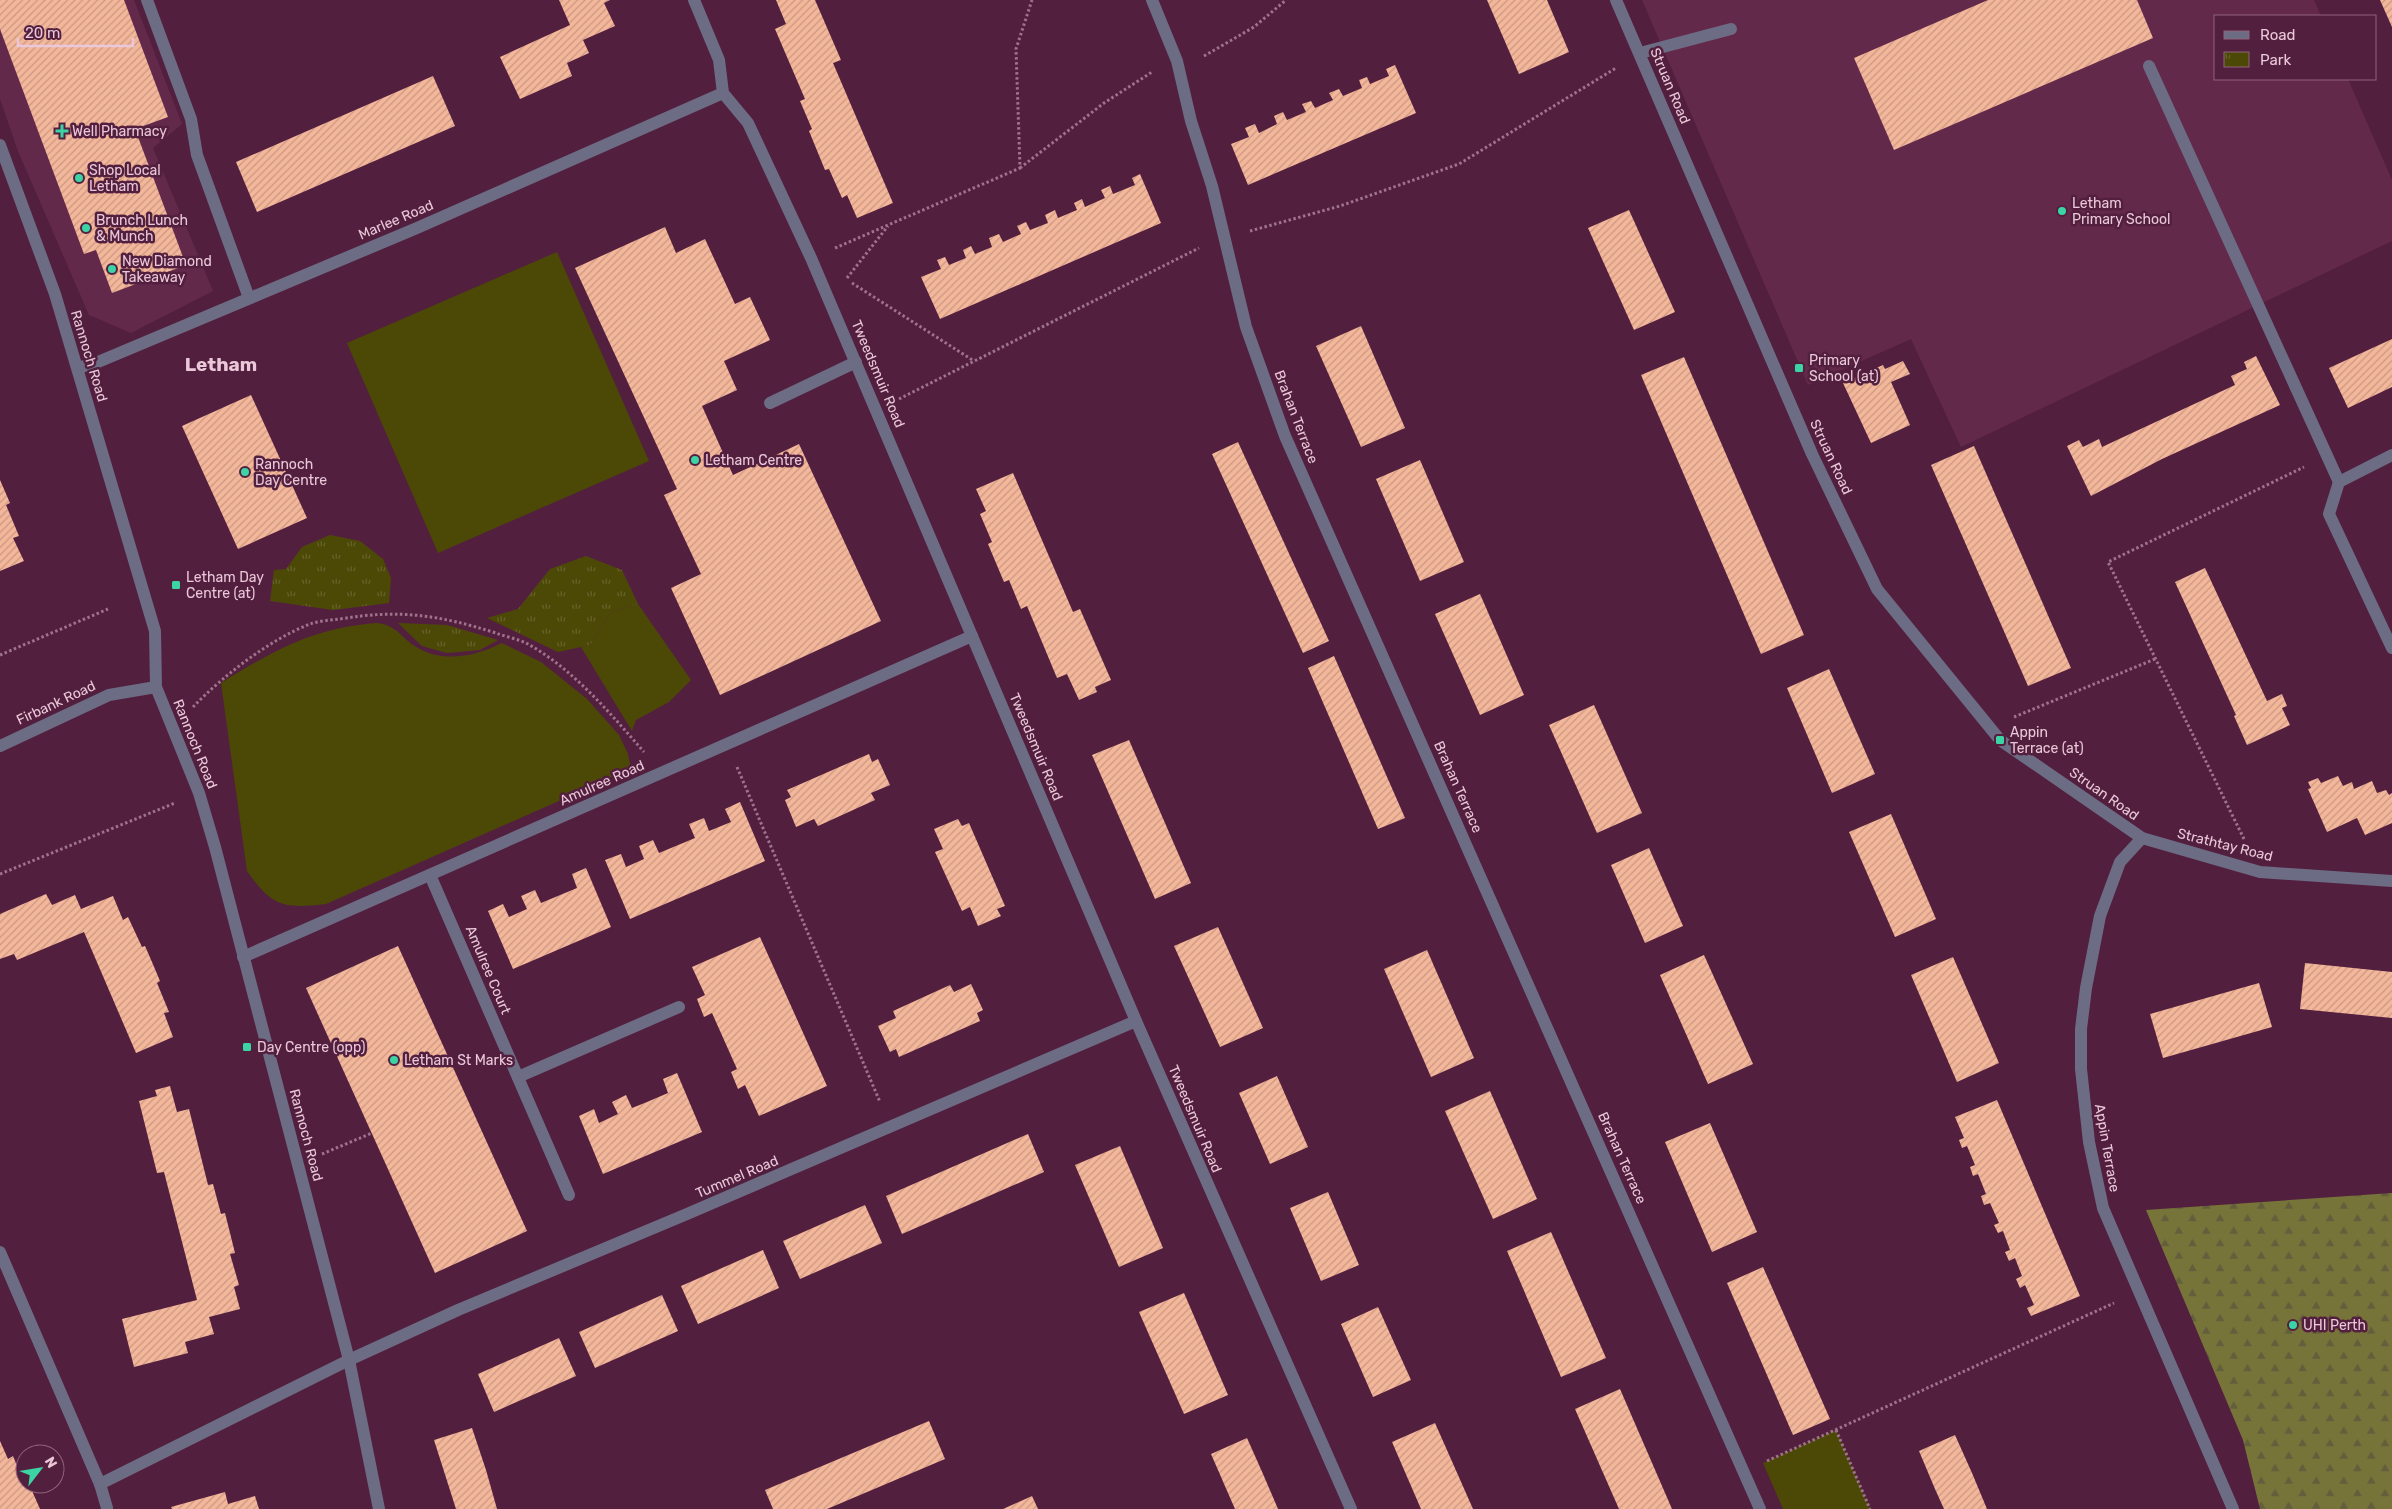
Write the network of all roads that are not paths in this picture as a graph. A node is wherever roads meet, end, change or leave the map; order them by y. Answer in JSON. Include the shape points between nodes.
{"nodes":[{"id":1,"x":147,"y":0,"type":"edge"},
{"id":2,"x":694,"y":0,"type":"edge"},
{"id":3,"x":1152,"y":0,"type":"edge"},
{"id":4,"x":1616,"y":0,"type":"edge"},
{"id":5,"x":1731,"y":29,"type":"dead end"},
{"id":6,"x":1640,"y":53,"type":"junction"},
{"id":7,"x":2150,"y":66,"type":"dead end"},
{"id":8,"x":723,"y":93,"type":"junction"},
{"id":9,"x":0,"y":145,"type":"edge"},
{"id":10,"x":249,"y":298,"type":"junction"},
{"id":11,"x":856,"y":362,"type":"junction"},
{"id":12,"x":78,"y":368,"type":"junction"},
{"id":13,"x":770,"y":403,"type":"dead end"},
{"id":14,"x":2392,"y":455,"type":"edge"},
{"id":15,"x":2339,"y":482,"type":"junction"},
{"id":16,"x":972,"y":636,"type":"junction"},
{"id":17,"x":2392,"y":648,"type":"edge"},
{"id":18,"x":156,"y":687,"type":"junction"},
{"id":19,"x":0,"y":746,"type":"edge"},
{"id":20,"x":2142,"y":838,"type":"junction"},
{"id":21,"x":430,"y":875,"type":"junction"},
{"id":22,"x":2392,"y":881,"type":"edge"},
{"id":23,"x":243,"y":957,"type":"junction"},
{"id":24,"x":679,"y":1007,"type":"dead end"},
{"id":25,"x":1136,"y":1021,"type":"junction"},
{"id":26,"x":518,"y":1077,"type":"junction"},
{"id":27,"x":568,"y":1195,"type":"dead end"},
{"id":28,"x":0,"y":1252,"type":"edge"},
{"id":29,"x":349,"y":1360,"type":"junction"},
{"id":30,"x":100,"y":1484,"type":"junction"},
{"id":31,"x":107,"y":1508,"type":"edge"},
{"id":32,"x":379,"y":1509,"type":"edge"},
{"id":33,"x":1351,"y":1509,"type":"edge"},
{"id":34,"x":1760,"y":1509,"type":"edge"},
{"id":35,"x":2233,"y":1509,"type":"edge"}],
"edges":[{"from":1,"to":10,"type":"street","via":[[191,119],[197,154]]},
{"from":2,"to":8,"type":"street","via":[[719,60]]},
{"from":3,"to":34,"type":"street","name":"Brahan Terrace","via":[[1177,60],[1246,327],[1285,436]]},
{"from":4,"to":6,"type":"street","name":"Struan Road"},
{"from":5,"to":6,"type":"street"},
{"from":6,"to":20,"type":"street","name":"Struan Road","via":[[1812,454],[1877,589],[2000,740]]},
{"from":7,"to":15,"type":"street"},
{"from":8,"to":10,"type":"street","name":"Marlee Road","via":[[559,167]]},
{"from":8,"to":11,"type":"street","name":"Tweedsmuir Road","via":[[748,123]]},
{"from":9,"to":12,"type":"street","name":"Rannoch Road","via":[[55,294]]},
{"from":10,"to":12,"type":"street","name":"Marlee Road"},
{"from":11,"to":13,"type":"street"},
{"from":11,"to":16,"type":"street","name":"Tweedsmuir Road"},
{"from":12,"to":18,"type":"street","name":"Rannoch Road","via":[[155,631]]},
{"from":14,"to":15,"type":"street"},
{"from":15,"to":17,"type":"street","via":[[2329,514]]},
{"from":16,"to":21,"type":"street","name":"Amulree Road"},
{"from":16,"to":25,"type":"street","name":"Tweedsmuir Road"},
{"from":18,"to":19,"type":"street","name":"Firbank Road","via":[[109,695]]},
{"from":18,"to":23,"type":"street","name":"Rannoch Road","via":[[199,793]]},
{"from":20,"to":22,"type":"street","name":"Strathtay Road","via":[[2260,872]]},
{"from":20,"to":35,"type":"street","name":"Appin Terrace","via":[[2120,862],[2100,916],[2085,996],[2080,1061],[2089,1142],[2098,1192],[2108,1220]]},
{"from":21,"to":23,"type":"street","name":"Amulree Road"},
{"from":21,"to":26,"type":"street","name":"Amulree Court"},
{"from":23,"to":29,"type":"street","name":"Rannoch Road"},
{"from":24,"to":26,"type":"street"},
{"from":25,"to":29,"type":"street","name":"Tummel Road","via":[[458,1310]]},
{"from":25,"to":33,"type":"street","name":"Tweedsmuir Road"},
{"from":26,"to":27,"type":"street","name":"Amulree Court"},
{"from":28,"to":30,"type":"street"},
{"from":29,"to":30,"type":"street"},
{"from":29,"to":32,"type":"street","name":"Rannoch Road"},
{"from":30,"to":31,"type":"street"}]}
